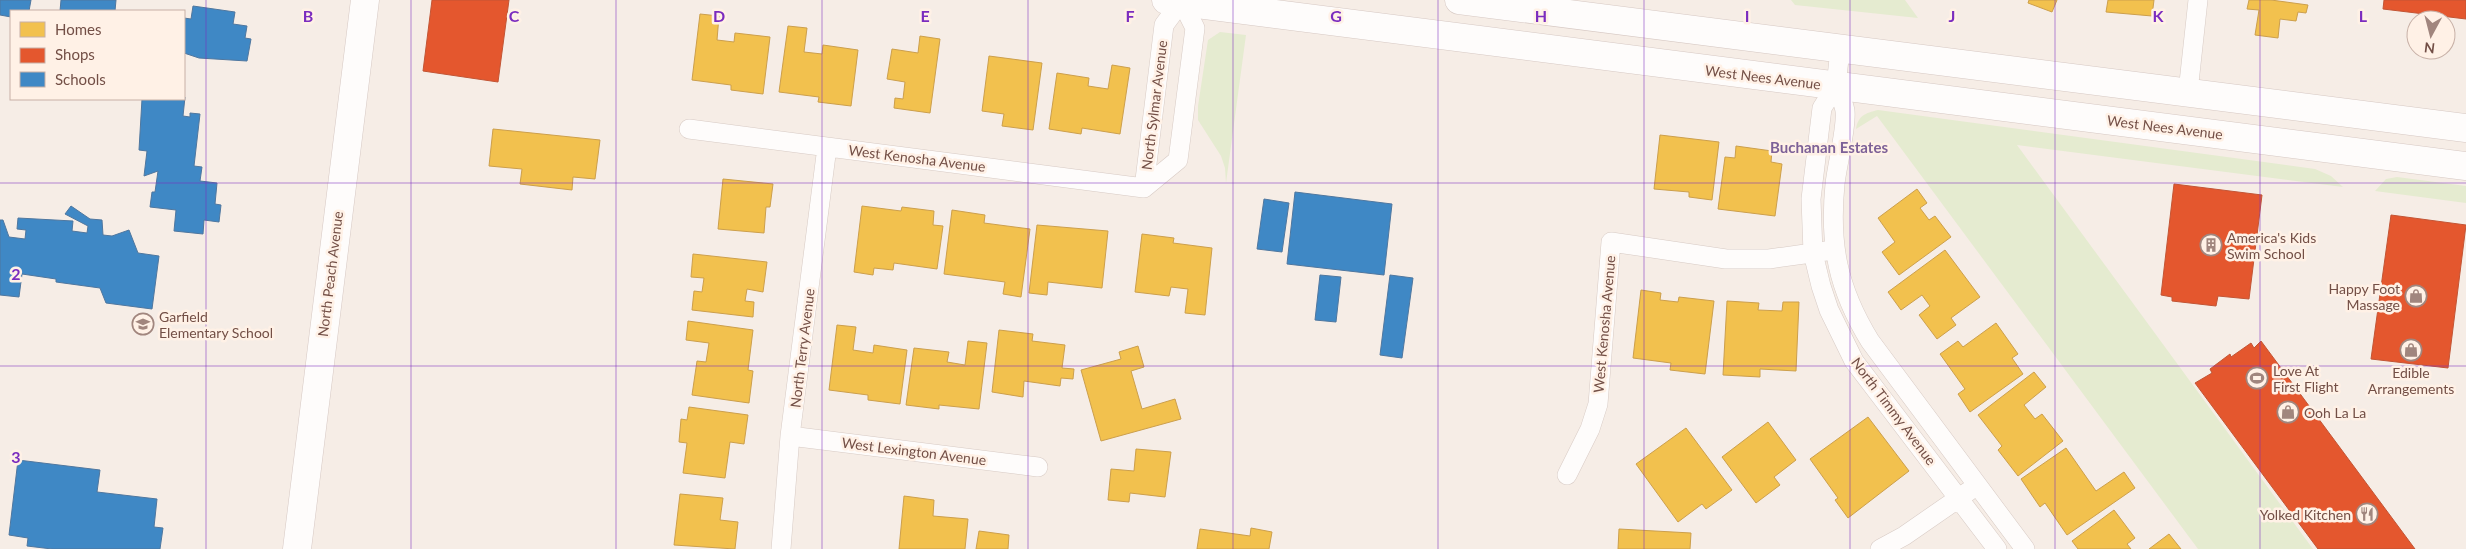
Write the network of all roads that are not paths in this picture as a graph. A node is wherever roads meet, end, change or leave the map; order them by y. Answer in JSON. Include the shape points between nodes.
{"nodes":[{"id":1,"x":365,"y":0,"type":"edge"},
{"id":2,"x":1459,"y":0,"type":"edge"},
{"id":3,"x":2198,"y":0,"type":"edge"},
{"id":4,"x":1176,"y":1,"type":"edge"},
{"id":5,"x":1840,"y":50,"type":"junction"},
{"id":6,"x":1836,"y":86,"type":"junction"},
{"id":7,"x":2188,"y":92,"type":"junction"},
{"id":8,"x":1971,"y":102,"type":"junction"},
{"id":9,"x":2466,"y":128,"type":"edge"},
{"id":10,"x":689,"y":129,"type":"dead end"},
{"id":11,"x":827,"y":147,"type":"junction"},
{"id":12,"x":2466,"y":149,"type":"edge"},
{"id":13,"x":2361,"y":152,"type":"junction"},
{"id":14,"x":2466,"y":166,"type":"edge"},
{"id":15,"x":1144,"y":188,"type":"junction"},
{"id":16,"x":1834,"y":250,"type":"junction"},
{"id":17,"x":1813,"y":253,"type":"junction"},
{"id":18,"x":790,"y":436,"type":"junction"},
{"id":19,"x":1038,"y":467,"type":"dead end"},
{"id":20,"x":1567,"y":475,"type":"dead end"},
{"id":21,"x":1977,"y":485,"type":"junction"},
{"id":22,"x":1960,"y":498,"type":"junction"},
{"id":23,"x":297,"y":549,"type":"edge"},
{"id":24,"x":781,"y":549,"type":"edge"},
{"id":25,"x":1880,"y":549,"type":"edge"},
{"id":26,"x":1997,"y":549,"type":"edge"},
{"id":27,"x":2025,"y":549,"type":"edge"}],
"edges":[{"from":1,"to":23,"type":"main road","name":"North Peach Avenue"},
{"from":2,"to":5,"type":"main road"},
{"from":3,"to":7,"type":"street"},
{"from":4,"to":6,"type":"main road","name":"West Nees Avenue"},
{"from":4,"to":15,"type":"street","name":"North Sylmar Avenue","via":[[1164,25]]},
{"from":4,"to":15,"type":"street","name":"North Sylmar Avenue","via":[[1195,28],[1178,160]]},
{"from":5,"to":6,"type":"street","name":"North Timmy Avenue"},
{"from":5,"to":7,"type":"main road"},
{"from":6,"to":8,"type":"main road","name":"West Nees Avenue"},
{"from":6,"to":16,"type":"street","name":"North Timmy Avenue","via":[[1845,111],[1833,216]]},
{"from":6,"to":17,"type":"street","name":"North Timmy Avenue","via":[[1822,108],[1811,199]]},
{"from":7,"to":8,"type":"main road","via":[[2177,104],[2161,109],[2056,96]]},
{"from":7,"to":9,"type":"main road"},
{"from":8,"to":13,"type":"main road","name":"West Nees Avenue"},
{"from":10,"to":11,"type":"street","name":"West Kenosha Avenue"},
{"from":11,"to":15,"type":"street","name":"West Kenosha Avenue"},
{"from":11,"to":18,"type":"street","name":"North Terry Avenue"},
{"from":12,"to":13,"type":"main road","via":[[2427,143]]},
{"from":13,"to":14,"type":"main road"},
{"from":16,"to":17,"type":"street","name":"West Kenosha Avenue"},
{"from":16,"to":21,"type":"street","name":"North Timmy Avenue","via":[[1847,295],[1866,335]]},
{"from":17,"to":20,"type":"street","name":"West Kenosha Avenue","via":[[1769,259],[1726,259],[1612,242],[1598,404],[1590,429]]},
{"from":17,"to":22,"type":"street","name":"North Timmy Avenue","via":[[1828,310],[1854,361]]},
{"from":18,"to":19,"type":"street","name":"West Lexington Avenue"},
{"from":18,"to":24,"type":"street","name":"North Terry Avenue"},
{"from":21,"to":22,"type":"street"},
{"from":21,"to":27,"type":"street","name":"North Timmy Avenue"},
{"from":22,"to":25,"type":"street"},
{"from":22,"to":26,"type":"street","name":"North Timmy Avenue"}]}
